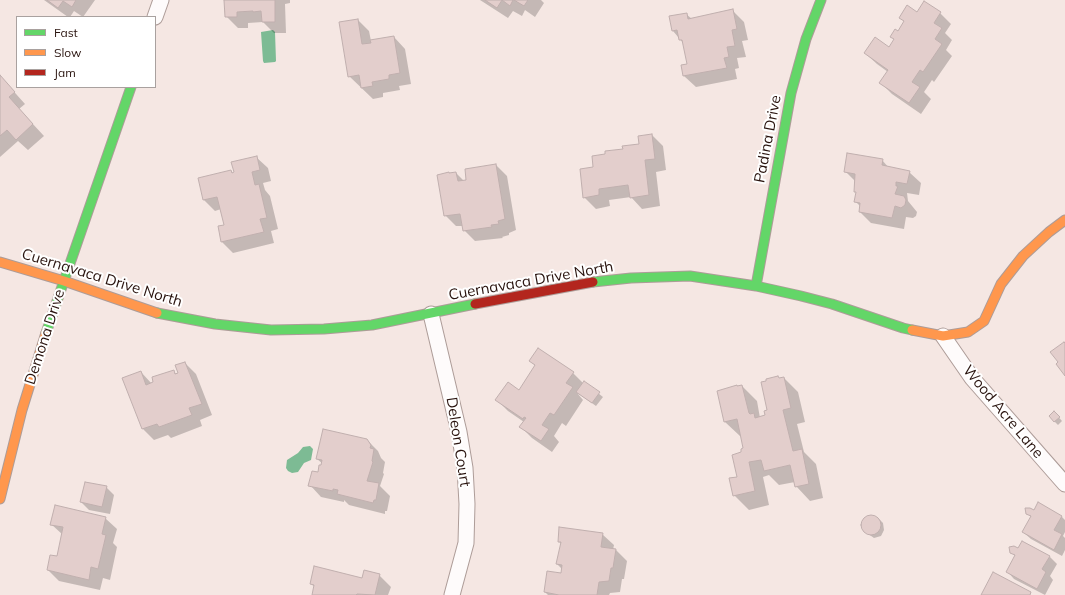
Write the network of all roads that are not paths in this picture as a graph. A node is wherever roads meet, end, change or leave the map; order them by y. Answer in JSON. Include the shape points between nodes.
{"nodes":[{"id":1,"x":160,"y":0,"type":"edge"},
{"id":2,"x":820,"y":0,"type":"edge"},
{"id":3,"x":155,"y":16,"type":"edge"},
{"id":4,"x":131,"y":88,"type":"edge"},
{"id":5,"x":1065,"y":220,"type":"edge"},
{"id":6,"x":0,"y":262,"type":"edge"},
{"id":7,"x":64,"y":281,"type":"junction"},
{"id":8,"x":756,"y":286,"type":"junction"},
{"id":9,"x":431,"y":314,"type":"junction"},
{"id":10,"x":943,"y":336,"type":"junction"},
{"id":11,"x":1065,"y":484,"type":"edge"},
{"id":12,"x":0,"y":499,"type":"edge"},
{"id":13,"x":452,"y":595,"type":"edge"}],
"edges":[{"from":1,"to":3,"type":"street"},
{"from":2,"to":8,"type":"street","name":"Padina Drive","via":[[791,93]]},
{"from":4,"to":7,"type":"street","name":"Demona Drive"},
{"from":5,"to":10,"type":"street","name":"Cuernavaca Drive North","via":[[1023,256],[1002,284],[984,321],[968,332]]},
{"from":6,"to":7,"type":"street","name":"Cuernavaca Drive North"},
{"from":7,"to":9,"type":"street","name":"Cuernavaca Drive North","via":[[158,313],[215,324],[271,330],[365,326]]},
{"from":7,"to":12,"type":"street","name":"Demona Drive","via":[[22,410]]},
{"from":8,"to":9,"type":"street","name":"Cuernavaca Drive North","via":[[690,276],[632,278],[518,294]]},
{"from":8,"to":10,"type":"street","name":"Cuernavaca Drive North","via":[[832,304],[903,328]]},
{"from":9,"to":13,"type":"street","name":"Deleon Court","via":[[465,468],[466,543]]},
{"from":10,"to":11,"type":"street","name":"Wood Acre Lane","via":[[972,378]]}]}
